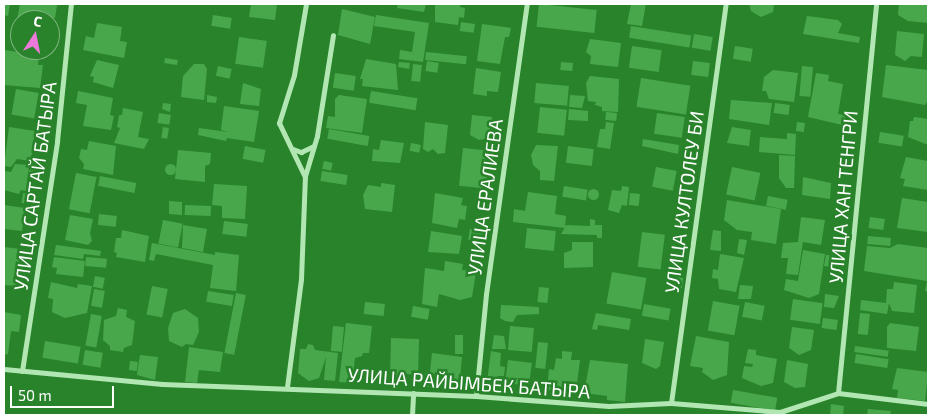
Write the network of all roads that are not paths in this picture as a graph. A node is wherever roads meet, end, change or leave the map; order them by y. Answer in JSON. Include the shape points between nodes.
{"nodes":[{"id":1,"x":71,"y":4,"type":"edge"},
{"id":2,"x":306,"y":4,"type":"edge"},
{"id":3,"x":527,"y":4,"type":"edge"},
{"id":4,"x":726,"y":4,"type":"edge"},
{"id":5,"x":876,"y":4,"type":"edge"},
{"id":6,"x":332,"y":35,"type":"dead end"},
{"id":7,"x":314,"y":146,"type":"junction"},
{"id":8,"x":293,"y":149,"type":"junction"},
{"id":9,"x":305,"y":177,"type":"junction"},
{"id":10,"x":4,"y":369,"type":"edge"},
{"id":11,"x":22,"y":371,"type":"junction"},
{"id":12,"x":287,"y":387,"type":"junction"},
{"id":13,"x":413,"y":393,"type":"junction"},
{"id":14,"x":838,"y":393,"type":"junction"},
{"id":15,"x":476,"y":396,"type":"junction"},
{"id":16,"x":671,"y":403,"type":"junction"},
{"id":17,"x":928,"y":404,"type":"edge"},
{"id":18,"x":792,"y":408,"type":"junction"},
{"id":19,"x":412,"y":415,"type":"edge"},
{"id":20,"x":789,"y":415,"type":"edge"}],
"edges":[{"from":1,"to":11,"type":"street","name":"УЛИЦА САРТАЙ БАТЫРА","via":[[57,141]]},
{"from":2,"to":8,"type":"street","via":[[294,75],[279,123]]},
{"from":3,"to":15,"type":"street","name":"УЛИЦА ЕРАЛИЕВА","via":[[486,294]]},
{"from":4,"to":16,"type":"street","name":"УЛИЦА КУЛТОЛЕУ БИ"},
{"from":5,"to":14,"type":"street","name":"УЛИЦА ХАН ТЕНГРИ"},
{"from":6,"to":7,"type":"street"},
{"from":7,"to":8,"type":"street","via":[[301,152]]},
{"from":7,"to":9,"type":"street"},
{"from":8,"to":9,"type":"street"},
{"from":9,"to":12,"type":"street","via":[[301,279]]},
{"from":10,"to":11,"type":"street","name":"УЛИЦА РАЙЫМБЕК БАТЫРА"},
{"from":11,"to":12,"type":"street","name":"УЛИЦА РАЙЫМБЕК БАТЫРА","via":[[162,384]]},
{"from":12,"to":13,"type":"street","name":"УЛИЦА РАЙЫМБЕК БАТЫРА"},
{"from":13,"to":15,"type":"street","name":"УЛИЦА РАЙЫМБЕК БАТЫРА"},
{"from":13,"to":19,"type":"street"},
{"from":14,"to":17,"type":"street","name":"УЛИЦА РАЙЫМБЕК БАТЫРА"},
{"from":14,"to":18,"type":"street","name":"УЛИЦА РАЙЫМБЕК БАТЫРА"},
{"from":15,"to":16,"type":"street","name":"УЛИЦА РАЙЫМБЕК БАТЫРА","via":[[599,406]]},
{"from":16,"to":18,"type":"street","name":"УЛИЦА РАЙЫМБЕК БАТЫРА","via":[[760,412]]},
{"from":18,"to":20,"type":"street"}]}
